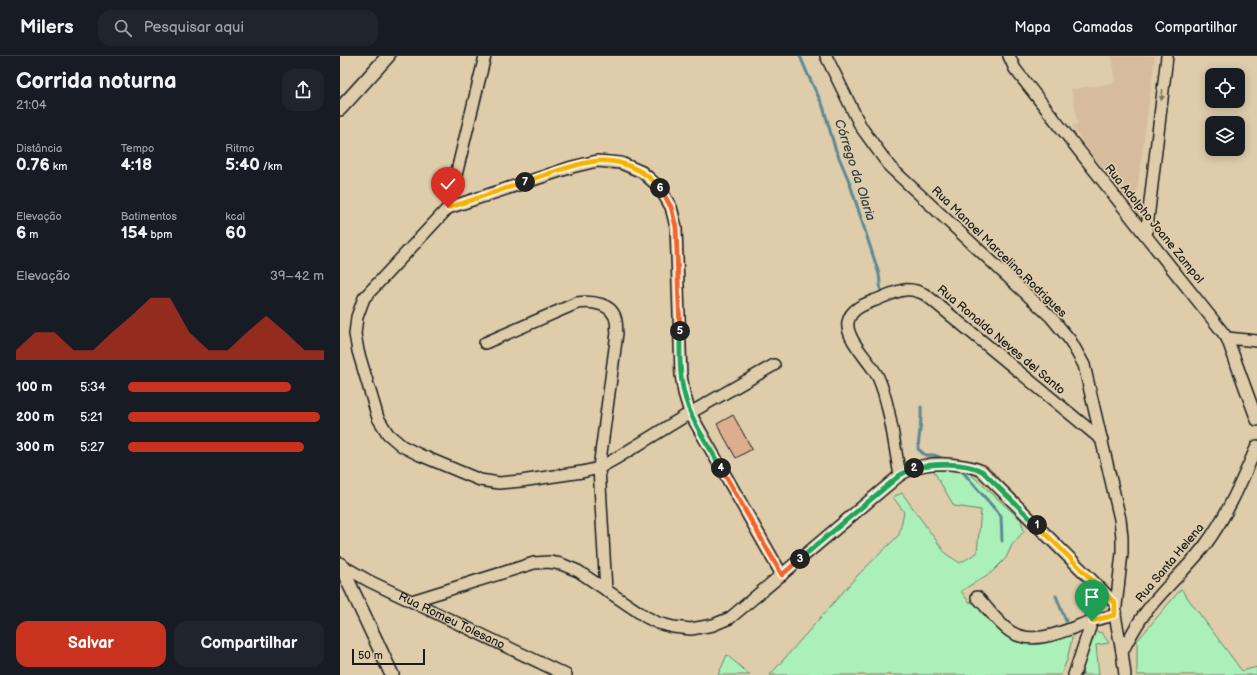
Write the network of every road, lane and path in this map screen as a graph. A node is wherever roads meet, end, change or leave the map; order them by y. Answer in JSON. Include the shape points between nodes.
{"nodes":[{"id":1,"x":388,"y":56,"type":"edge"},
{"id":2,"x":485,"y":56,"type":"edge"},
{"id":3,"x":826,"y":56,"type":"edge"},
{"id":4,"x":1009,"y":56,"type":"edge"},
{"id":5,"x":1166,"y":56,"type":"edge"},
{"id":6,"x":340,"y":109,"type":"edge"},
{"id":7,"x":448,"y":208,"type":"junction"},
{"id":8,"x":1146,"y":236,"type":"junction"},
{"id":9,"x":1227,"y":338,"type":"junction"},
{"id":10,"x":1257,"y":341,"type":"edge"},
{"id":11,"x":485,"y":343,"type":"dead end"},
{"id":12,"x":774,"y":365,"type":"dead end"},
{"id":13,"x":690,"y":412,"type":"junction"},
{"id":14,"x":1257,"y":420,"type":"edge"},
{"id":15,"x":1102,"y":440,"type":"junction"},
{"id":16,"x":1257,"y":446,"type":"edge"},
{"id":17,"x":599,"y":468,"type":"junction"},
{"id":18,"x":900,"y":475,"type":"junction"},
{"id":19,"x":341,"y":564,"type":"edge"},
{"id":20,"x":782,"y":575,"type":"junction"},
{"id":21,"x":606,"y":590,"type":"junction"},
{"id":22,"x":977,"y":597,"type":"dead end"},
{"id":23,"x":412,"y":601,"type":"junction"},
{"id":24,"x":1115,"y":603,"type":"junction"},
{"id":25,"x":1115,"y":615,"type":"junction"},
{"id":26,"x":1092,"y":621,"type":"junction"},
{"id":27,"x":1122,"y":652,"type":"junction"},
{"id":28,"x":392,"y":675,"type":"edge"},
{"id":29,"x":566,"y":675,"type":"edge"},
{"id":30,"x":1074,"y":675,"type":"edge"},
{"id":31,"x":1125,"y":675,"type":"edge"}],
"edges":[{"from":1,"to":6,"type":"street"},
{"from":2,"to":7,"type":"street"},
{"from":3,"to":15,"type":"street","name":"Rua Manoel Marcelino Rodrigues","via":[[861,127],[890,167],[1051,317],[1070,340],[1084,366]]},
{"from":4,"to":8,"type":"street","name":"Rua Adolpho Joane Zampol","via":[[1015,69]]},
{"from":5,"to":8,"type":"street","one_way":true},
{"from":7,"to":13,"type":"street","via":[[597,161],[621,163],[642,172],[659,187],[671,207],[676,227],[681,375]]},
{"from":7,"to":17,"type":"street","via":[[364,298],[357,317],[355,334],[358,351],[378,418],[388,434],[402,446],[480,480],[499,483],[521,481]]},
{"from":8,"to":9,"type":"street","name":"Rua Adolpho Joane Zampol"},
{"from":9,"to":10,"type":"street"},
{"from":9,"to":14,"type":"street","name":"Rua Adolpho Joane Zampol"},
{"from":11,"to":17,"type":"street","via":[[577,303],[600,303],[611,310],[616,320],[617,333]]},
{"from":12,"to":13,"type":"street"},
{"from":13,"to":17,"type":"street"},
{"from":13,"to":20,"type":"street"},
{"from":15,"to":18,"type":"street","name":"Rua Ronaldo Neves del Santo","via":[[932,300],[917,290],[900,290],[855,309],[847,324],[849,334],[878,376],[886,399]]},
{"from":15,"to":24,"type":"street","name":"Rua Manoel Marcelino Rodrigues","via":[[1122,536]]},
{"from":16,"to":27,"type":"street","name":"Rua Santa Helena","via":[[1220,523],[1184,571],[1149,607]]},
{"from":17,"to":21,"type":"street"},
{"from":18,"to":20,"type":"street"},
{"from":18,"to":24,"type":"street","via":[[912,468],[928,464],[966,465],[982,471]]},
{"from":19,"to":23,"type":"street","name":"Rua Romeu Tolesano","via":[[369,581]]},
{"from":19,"to":28,"type":"street"},
{"from":20,"to":21,"type":"street","via":[[730,618],[692,629],[658,623]]},
{"from":21,"to":23,"type":"street","via":[[578,571],[549,562],[534,563]]},
{"from":22,"to":26,"type":"street","via":[[1003,626],[1012,633],[1023,636],[1051,636]]},
{"from":23,"to":29,"type":"street","name":"Rua Romeu Tolesano"},
{"from":24,"to":25,"type":"street","name":"Rua Manoel Marcelino Rodrigues"},
{"from":25,"to":26,"type":"street"},
{"from":25,"to":27,"type":"street","name":"Rua Manoel Marcelino Rodrigues"},
{"from":26,"to":30,"type":"street"},
{"from":27,"to":31,"type":"street"}]}
